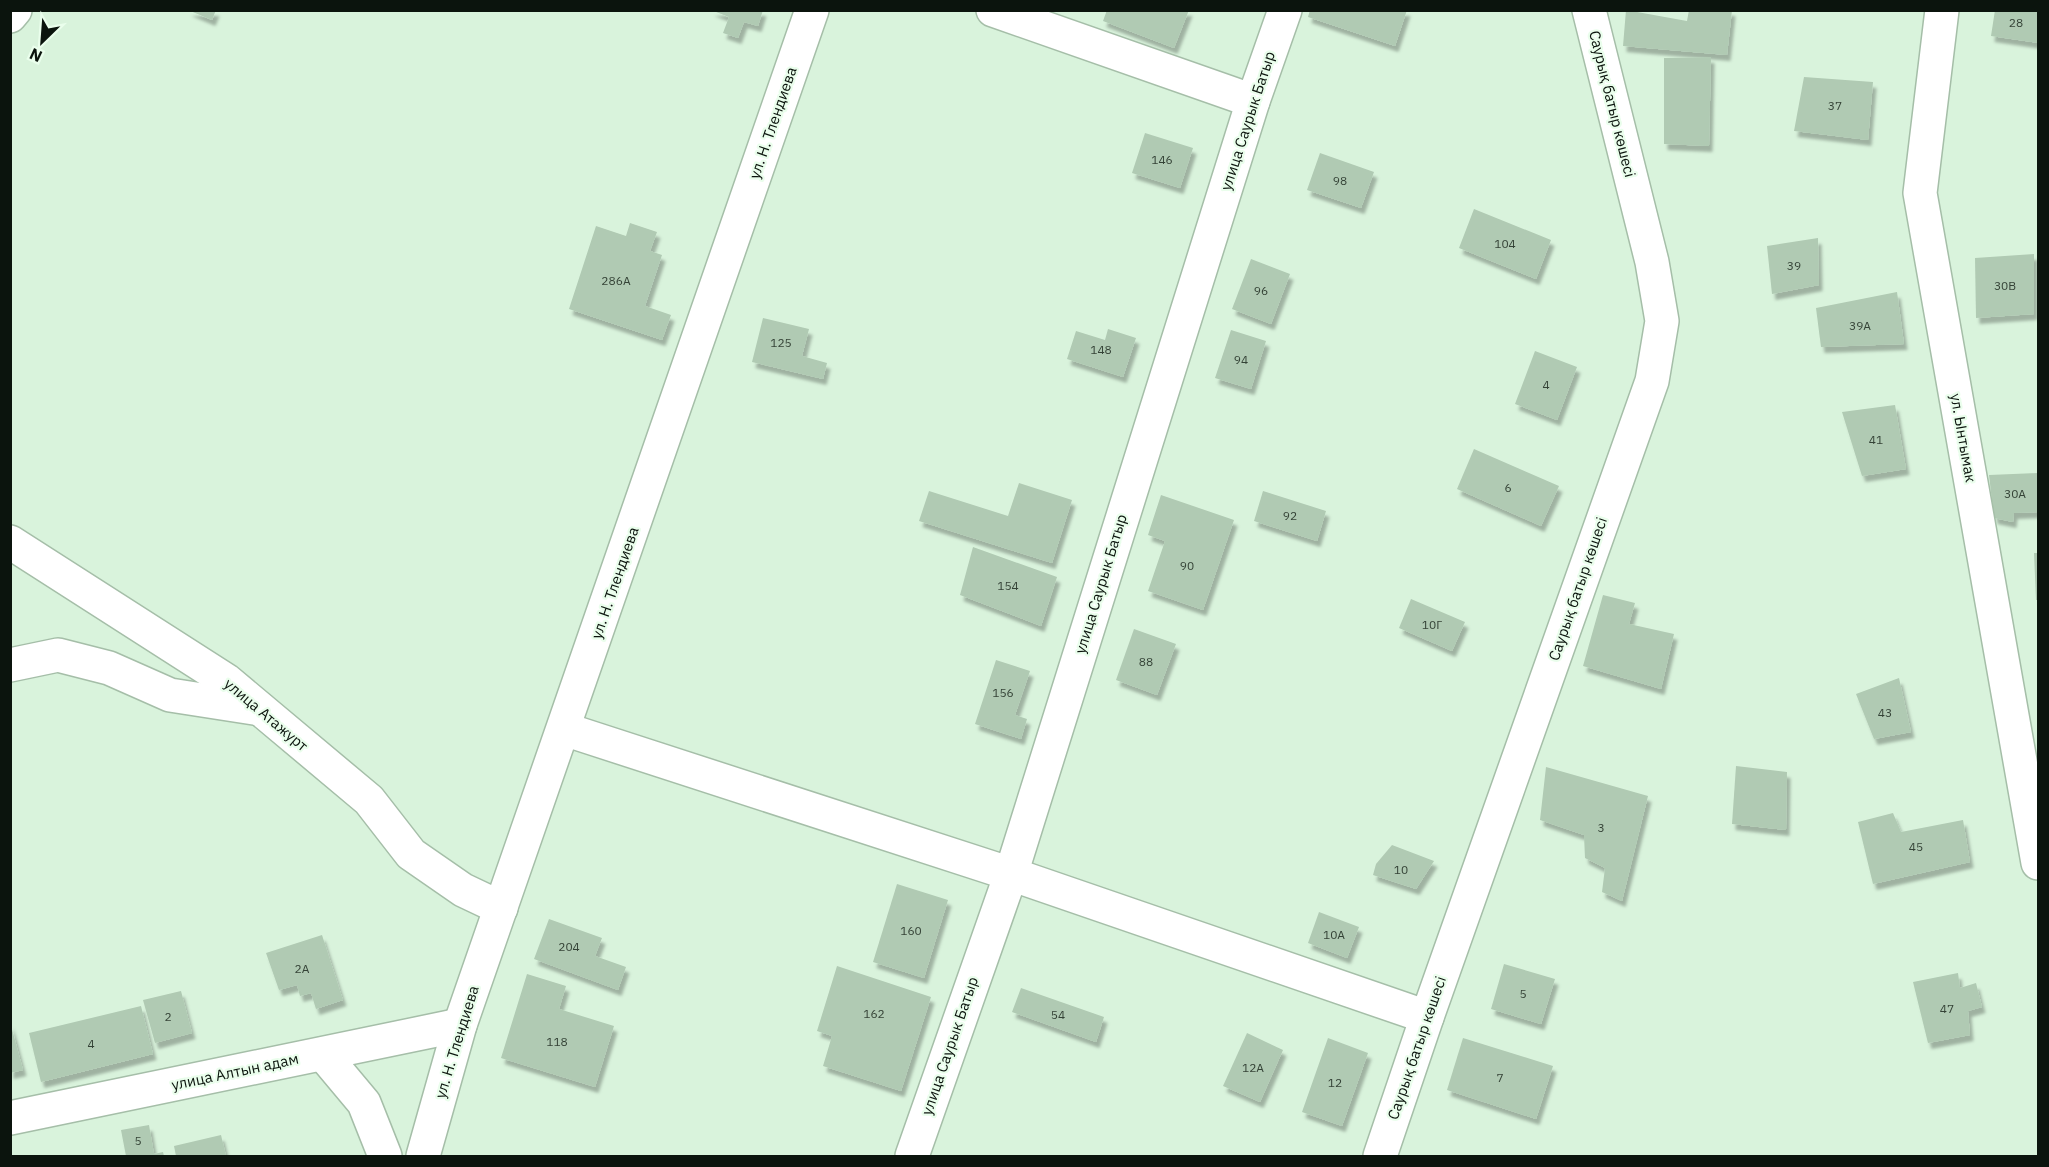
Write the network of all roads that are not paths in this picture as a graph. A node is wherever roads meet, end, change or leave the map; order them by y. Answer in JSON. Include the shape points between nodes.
{"nodes":[{"id":1,"x":15,"y":10,"type":"edge"},
{"id":2,"x":812,"y":10,"type":"edge"},
{"id":3,"x":993,"y":10,"type":"edge"},
{"id":4,"x":1286,"y":10,"type":"edge"},
{"id":5,"x":1589,"y":10,"type":"edge"},
{"id":6,"x":1942,"y":10,"type":"edge"},
{"id":7,"x":10,"y":16,"type":"edge"},
{"id":8,"x":1253,"y":101,"type":"junction"},
{"id":9,"x":10,"y":542,"type":"edge"},
{"id":10,"x":10,"y":665,"type":"edge"},
{"id":11,"x":261,"y":710,"type":"junction"},
{"id":12,"x":564,"y":729,"type":"junction"},
{"id":13,"x":2038,"y":863,"type":"edge"},
{"id":14,"x":1011,"y":874,"type":"junction"},
{"id":15,"x":501,"y":908,"type":"junction"},
{"id":16,"x":1427,"y":1017,"type":"junction"},
{"id":17,"x":460,"y":1025,"type":"junction"},
{"id":18,"x":323,"y":1054,"type":"junction"},
{"id":19,"x":10,"y":1118,"type":"edge"},
{"id":20,"x":385,"y":1156,"type":"edge"},
{"id":21,"x":423,"y":1156,"type":"edge"},
{"id":22,"x":912,"y":1156,"type":"edge"},
{"id":23,"x":1380,"y":1156,"type":"edge"}],
"edges":[{"from":1,"to":7,"type":"street"},
{"from":2,"to":12,"type":"street","name":"ул. Н. Тлендиева"},
{"from":3,"to":8,"type":"street"},
{"from":4,"to":8,"type":"street","name":"улица Саурык Батыр"},
{"from":5,"to":16,"type":"street","name":"Саурық батыр көшесі","via":[[1652,262],[1662,321],[1652,381]]},
{"from":6,"to":13,"type":"street","name":"ул. Ынтымак","via":[[1920,193]]},
{"from":8,"to":14,"type":"street","name":"улица Саурык Батыр"},
{"from":9,"to":11,"type":"street","name":"улица Атажурт","via":[[227,681]]},
{"from":10,"to":11,"type":"street","via":[[58,655],[109,668],[170,695]]},
{"from":11,"to":15,"type":"street","name":"улица Атажурт","via":[[369,800],[411,854],[463,890]]},
{"from":12,"to":14,"type":"street"},
{"from":12,"to":15,"type":"street","name":"ул. Н. Тлендиева"},
{"from":14,"to":16,"type":"street"},
{"from":14,"to":22,"type":"street","name":"улица Саурык Батыр"},
{"from":15,"to":17,"type":"street","name":"ул. Н. Тлендиева"},
{"from":16,"to":23,"type":"street","name":"Саурық батыр көшесі"},
{"from":17,"to":18,"type":"street","name":"улица Алтын адам"},
{"from":17,"to":21,"type":"street","name":"ул. Н. Тлендиева"},
{"from":18,"to":19,"type":"street","name":"улица Алтын адам"},
{"from":18,"to":20,"type":"street","via":[[364,1103]]}]}
